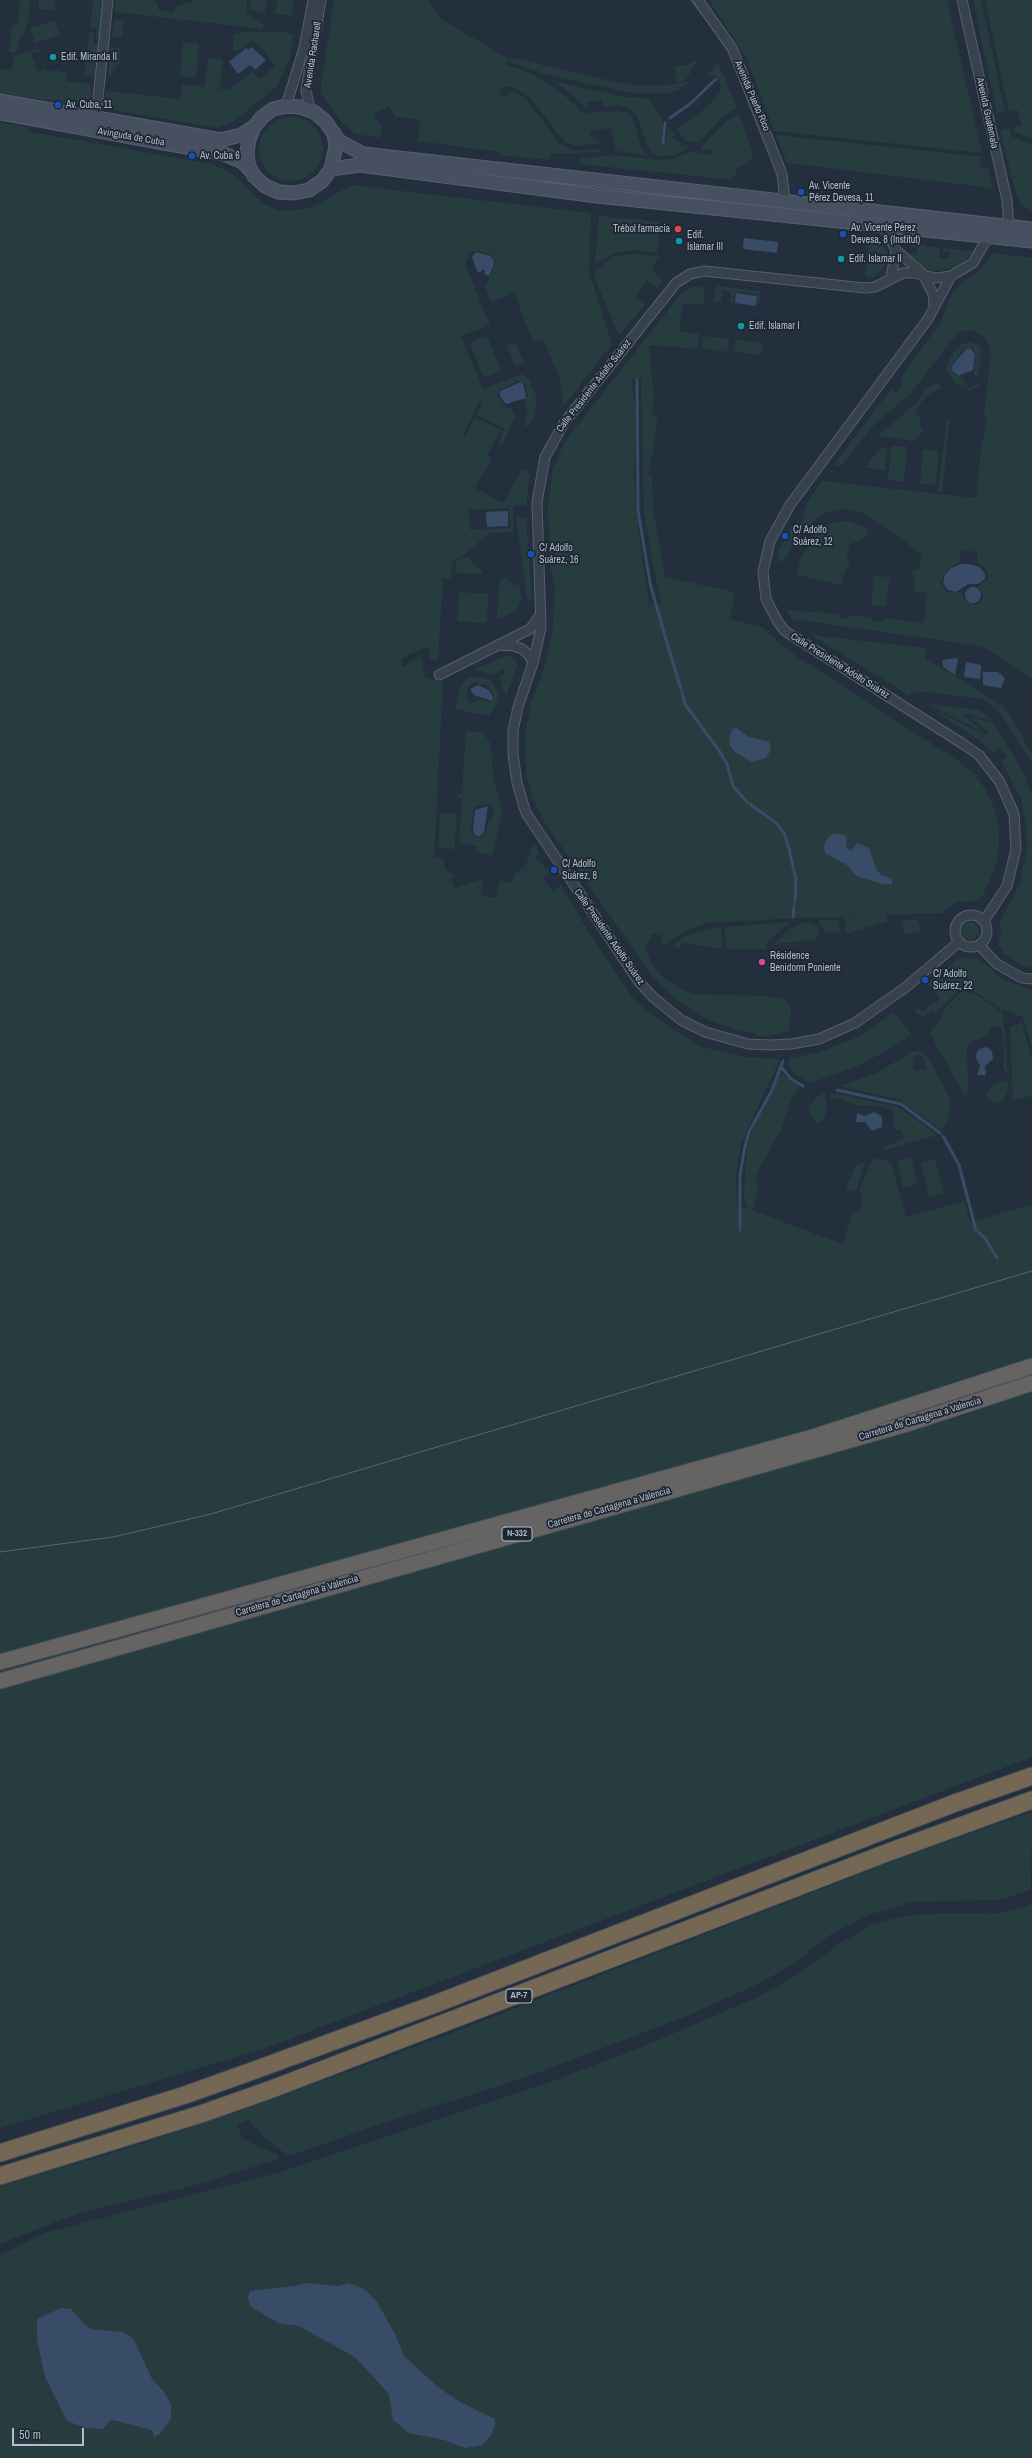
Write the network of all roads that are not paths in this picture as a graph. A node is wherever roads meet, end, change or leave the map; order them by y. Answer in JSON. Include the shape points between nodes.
{"nodes":[{"id":1,"x":108,"y":0,"type":"edge"},
{"id":2,"x":313,"y":0,"type":"edge"},
{"id":3,"x":321,"y":0,"type":"edge"},
{"id":4,"x":698,"y":0,"type":"edge"},
{"id":5,"x":962,"y":0,"type":"edge"},
{"id":6,"x":0,"y":101,"type":"edge"},
{"id":7,"x":286,"y":106,"type":"junction"},
{"id":8,"x":310,"y":110,"type":"junction"},
{"id":9,"x":0,"y":113,"type":"edge"},
{"id":10,"x":96,"y":118,"type":"junction"},
{"id":11,"x":254,"y":127,"type":"junction"},
{"id":12,"x":334,"y":133,"type":"junction"},
{"id":13,"x":331,"y":169,"type":"junction"},
{"id":14,"x":254,"y":176,"type":"junction"},
{"id":15,"x":785,"y":201,"type":"junction"},
{"id":16,"x":882,"y":224,"type":"junction"},
{"id":17,"x":1008,"y":227,"type":"junction"},
{"id":18,"x":1032,"y":229,"type":"edge"},
{"id":19,"x":988,"y":237,"type":"junction"},
{"id":20,"x":1032,"y":241,"type":"edge"},
{"id":21,"x":896,"y":250,"type":"junction"},
{"id":22,"x":923,"y":274,"type":"junction"},
{"id":23,"x":951,"y":276,"type":"junction"},
{"id":24,"x":891,"y":277,"type":"junction"},
{"id":25,"x":934,"y":310,"type":"junction"},
{"id":26,"x":541,"y":614,"type":"junction"},
{"id":27,"x":498,"y":645,"type":"junction"},
{"id":28,"x":533,"y":663,"type":"junction"},
{"id":29,"x":439,"y":675,"type":"dead end"},
{"id":30,"x":984,"y":921,"type":"junction"},
{"id":31,"x":959,"y":942,"type":"junction"},
{"id":32,"x":979,"y":945,"type":"junction"},
{"id":33,"x":1032,"y":979,"type":"edge"},
{"id":34,"x":1032,"y":1366,"type":"edge"},
{"id":35,"x":1032,"y":1383,"type":"edge"},
{"id":36,"x":0,"y":1662,"type":"edge"},
{"id":37,"x":0,"y":1681,"type":"edge"},
{"id":38,"x":1032,"y":1776,"type":"edge"},
{"id":39,"x":1032,"y":1800,"type":"edge"},
{"id":40,"x":0,"y":2152,"type":"edge"},
{"id":41,"x":0,"y":2176,"type":"edge"}],
"edges":[{"from":1,"to":10,"type":"street"},
{"from":2,"to":7,"type":"street","name":"Avenida Racharell","via":[[304,48]]},
{"from":3,"to":8,"type":"street","name":"Avenida Racharell","via":[[306,90]]},
{"from":4,"to":15,"type":"street","name":"Avenida Puerto Rico","via":[[732,48],[744,75],[782,174]]},
{"from":5,"to":17,"type":"street","name":"Avenida Guatemala","via":[[1006,200]]},
{"from":6,"to":10,"type":"main road","name":"Avinguda de Cuba"},
{"from":7,"to":8,"type":"main road"},
{"from":7,"to":11,"type":"main road","via":[[273,109]]},
{"from":8,"to":12,"type":"main road"},
{"from":9,"to":14,"type":"main road","name":"Avinguda de Cuba","via":[[224,154],[243,162]]},
{"from":10,"to":11,"type":"main road","name":"Avinguda de Cuba","via":[[221,140],[241,135]]},
{"from":11,"to":14,"type":"main road","via":[[247,152],[248,164]]},
{"from":12,"to":13,"type":"main road","via":[[336,146]]},
{"from":12,"to":15,"type":"main road","via":[[339,141],[363,154]]},
{"from":13,"to":14,"type":"main road","via":[[322,181],[309,190],[294,193],[279,192]]},
{"from":13,"to":16,"type":"main road","via":[[360,165],[597,196]]},
{"from":15,"to":17,"type":"main road"},
{"from":16,"to":19,"type":"main road"},
{"from":16,"to":21,"type":"street"},
{"from":17,"to":18,"type":"main road"},
{"from":19,"to":20,"type":"main road"},
{"from":19,"to":23,"type":"street","via":[[973,263]]},
{"from":21,"to":22,"type":"street"},
{"from":21,"to":24,"type":"street"},
{"from":22,"to":23,"type":"street","via":[[936,278]]},
{"from":22,"to":24,"type":"street","via":[[902,273]]},
{"from":22,"to":25,"type":"street","via":[[933,294]]},
{"from":23,"to":25,"type":"street","name":"Calle Presidente Adolfo Suárez"},
{"from":24,"to":26,"type":"street","name":"Calle Presidente Adolfo Suárez","via":[[883,284],[864,288],[704,271],[690,274],[676,283],[559,430],[545,457],[537,502]]},
{"from":25,"to":30,"type":"street","name":"Calle Presidente Adolfo Suárez","via":[[790,505],[766,552],[763,585],[775,617],[794,638],[963,744],[996,775],[1014,814],[1016,849],[1007,886]]},
{"from":26,"to":27,"type":"street","via":[[530,629]]},
{"from":26,"to":28,"type":"street","name":"Calle Presidente Adolfo Suárez","via":[[540,641]]},
{"from":27,"to":28,"type":"street","via":[[522,649]]},
{"from":27,"to":29,"type":"street"},
{"from":28,"to":31,"type":"street","name":"Calle Presidente Adolfo Suárez","via":[[513,731],[514,770],[526,813],[639,982],[681,1020],[705,1032],[748,1044],[791,1044],[819,1038],[855,1023],[911,983]]},
{"from":30,"to":31,"type":"street","via":[[970,914],[960,918],[955,928]]},
{"from":30,"to":32,"type":"street","via":[[986,937]]},
{"from":31,"to":32,"type":"street","via":[[969,947]]},
{"from":32,"to":33,"type":"street","via":[[997,964],[1022,978]]},
{"from":34,"to":36,"type":"highway","name":"Carretera de Cartagena a Valencia","number":"N-332","via":[[813,1437]]},
{"from":35,"to":37,"type":"highway","name":"Carretera de Cartagena a Valencia","number":"N-332","via":[[907,1424]]},
{"from":38,"to":40,"type":"highway","number":"AP-7","via":[[255,2070],[184,2095]]},
{"from":39,"to":41,"type":"highway","number":"AP-7","via":[[882,1854],[272,2089],[186,2119]]}]}
